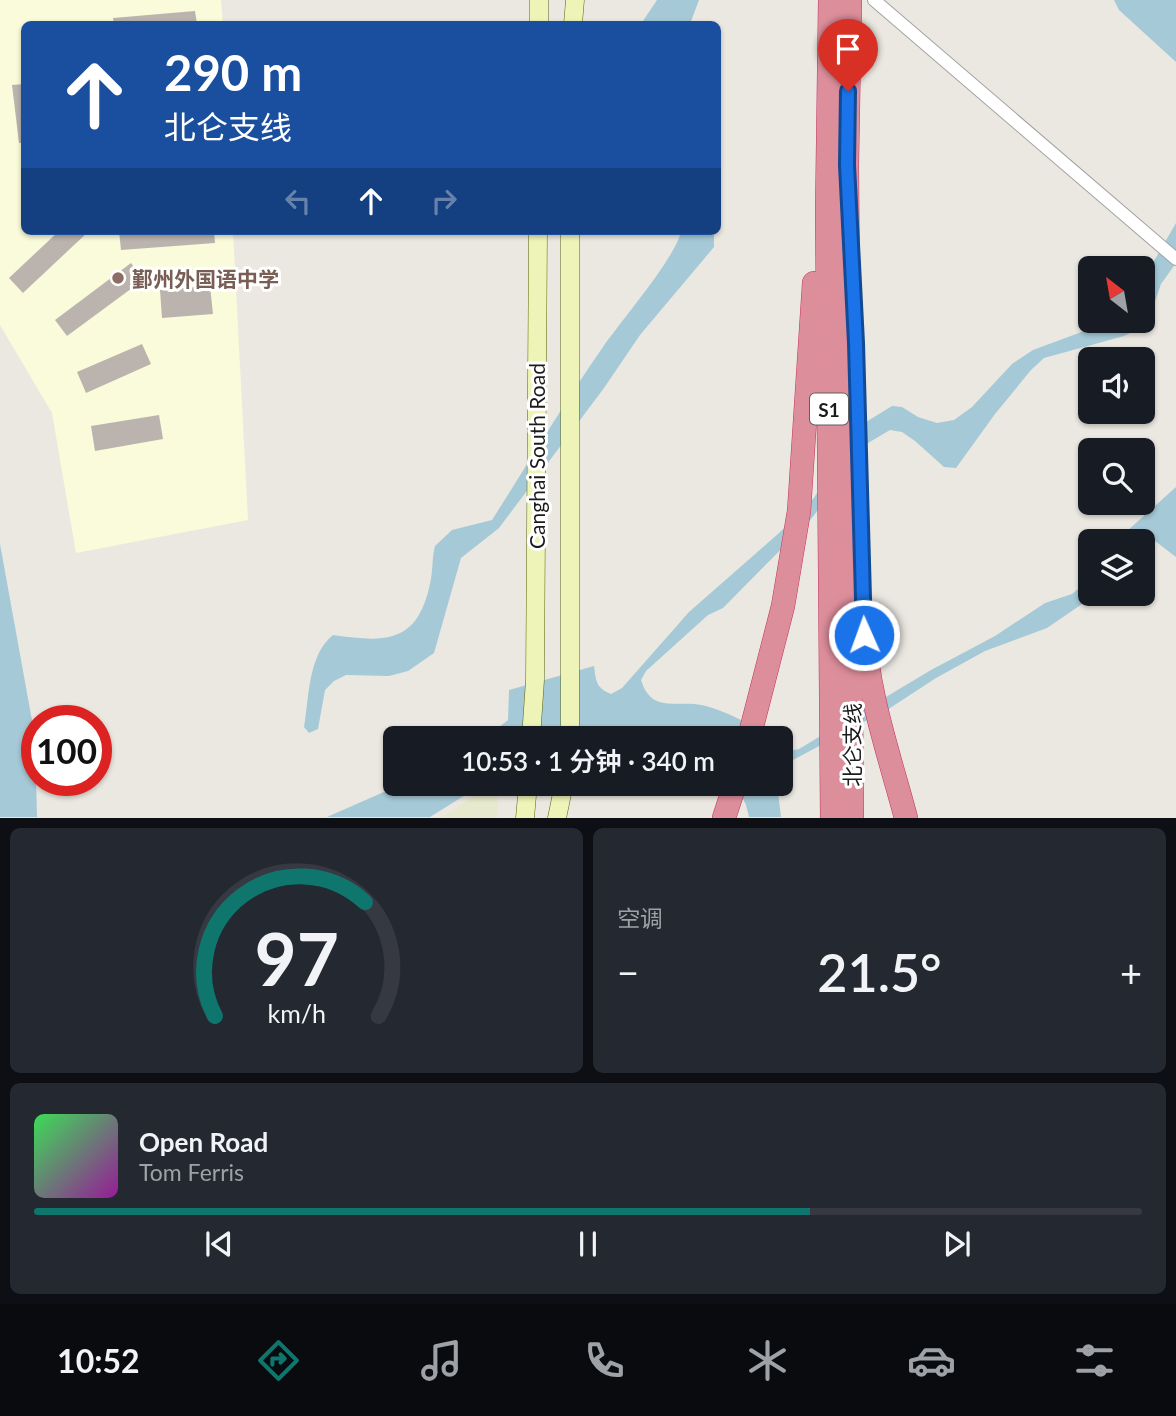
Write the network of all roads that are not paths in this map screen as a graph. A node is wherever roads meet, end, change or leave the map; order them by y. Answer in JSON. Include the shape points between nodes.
{"nodes":[{"id":1,"x":539,"y":0,"type":"edge"},
{"id":2,"x":575,"y":0,"type":"edge"},
{"id":3,"x":828,"y":0,"type":"edge"},
{"id":4,"x":850,"y":0,"type":"edge"},
{"id":5,"x":874,"y":0,"type":"edge"},
{"id":6,"x":539,"y":21,"type":"edge"},
{"id":7,"x":573,"y":21,"type":"edge"},
{"id":8,"x":847,"y":165,"type":"junction"},
{"id":9,"x":538,"y":235,"type":"edge"},
{"id":10,"x":570,"y":235,"type":"edge"},
{"id":11,"x":1176,"y":259,"type":"edge"},
{"id":12,"x":532,"y":726,"type":"edge"},
{"id":13,"x":570,"y":726,"type":"edge"},
{"id":14,"x":752,"y":726,"type":"edge"},
{"id":15,"x":527,"y":796,"type":"edge"},
{"id":16,"x":561,"y":796,"type":"edge"},
{"id":17,"x":731,"y":796,"type":"edge"},
{"id":18,"x":525,"y":817,"type":"edge"},
{"id":19,"x":557,"y":817,"type":"edge"},
{"id":20,"x":724,"y":817,"type":"edge"},
{"id":21,"x":832,"y":817,"type":"edge"},
{"id":22,"x":852,"y":817,"type":"edge"},
{"id":23,"x":906,"y":817,"type":"edge"}],
"edges":[{"from":1,"to":6,"type":"main road"},
{"from":2,"to":7,"type":"main road"},
{"from":3,"to":14,"type":"highway","via":[[799,511],[783,606]]},
{"from":3,"to":21,"type":"highway","name":"北仑支线","number":"S1"},
{"from":4,"to":8,"type":"highway","name":"北仑支线","number":"S1"},
{"from":5,"to":11,"type":"street"},
{"from":8,"to":22,"type":"highway","name":"北仑支线","number":"S1"},
{"from":8,"to":23,"type":"highway","via":[[864,635],[879,721]]},
{"from":9,"to":12,"type":"main road","name":"Canghai South Road"},
{"from":10,"to":13,"type":"main road","name":"Canghai South Road"},
{"from":15,"to":18,"type":"main road"},
{"from":16,"to":19,"type":"main road"},
{"from":17,"to":20,"type":"highway"}]}
